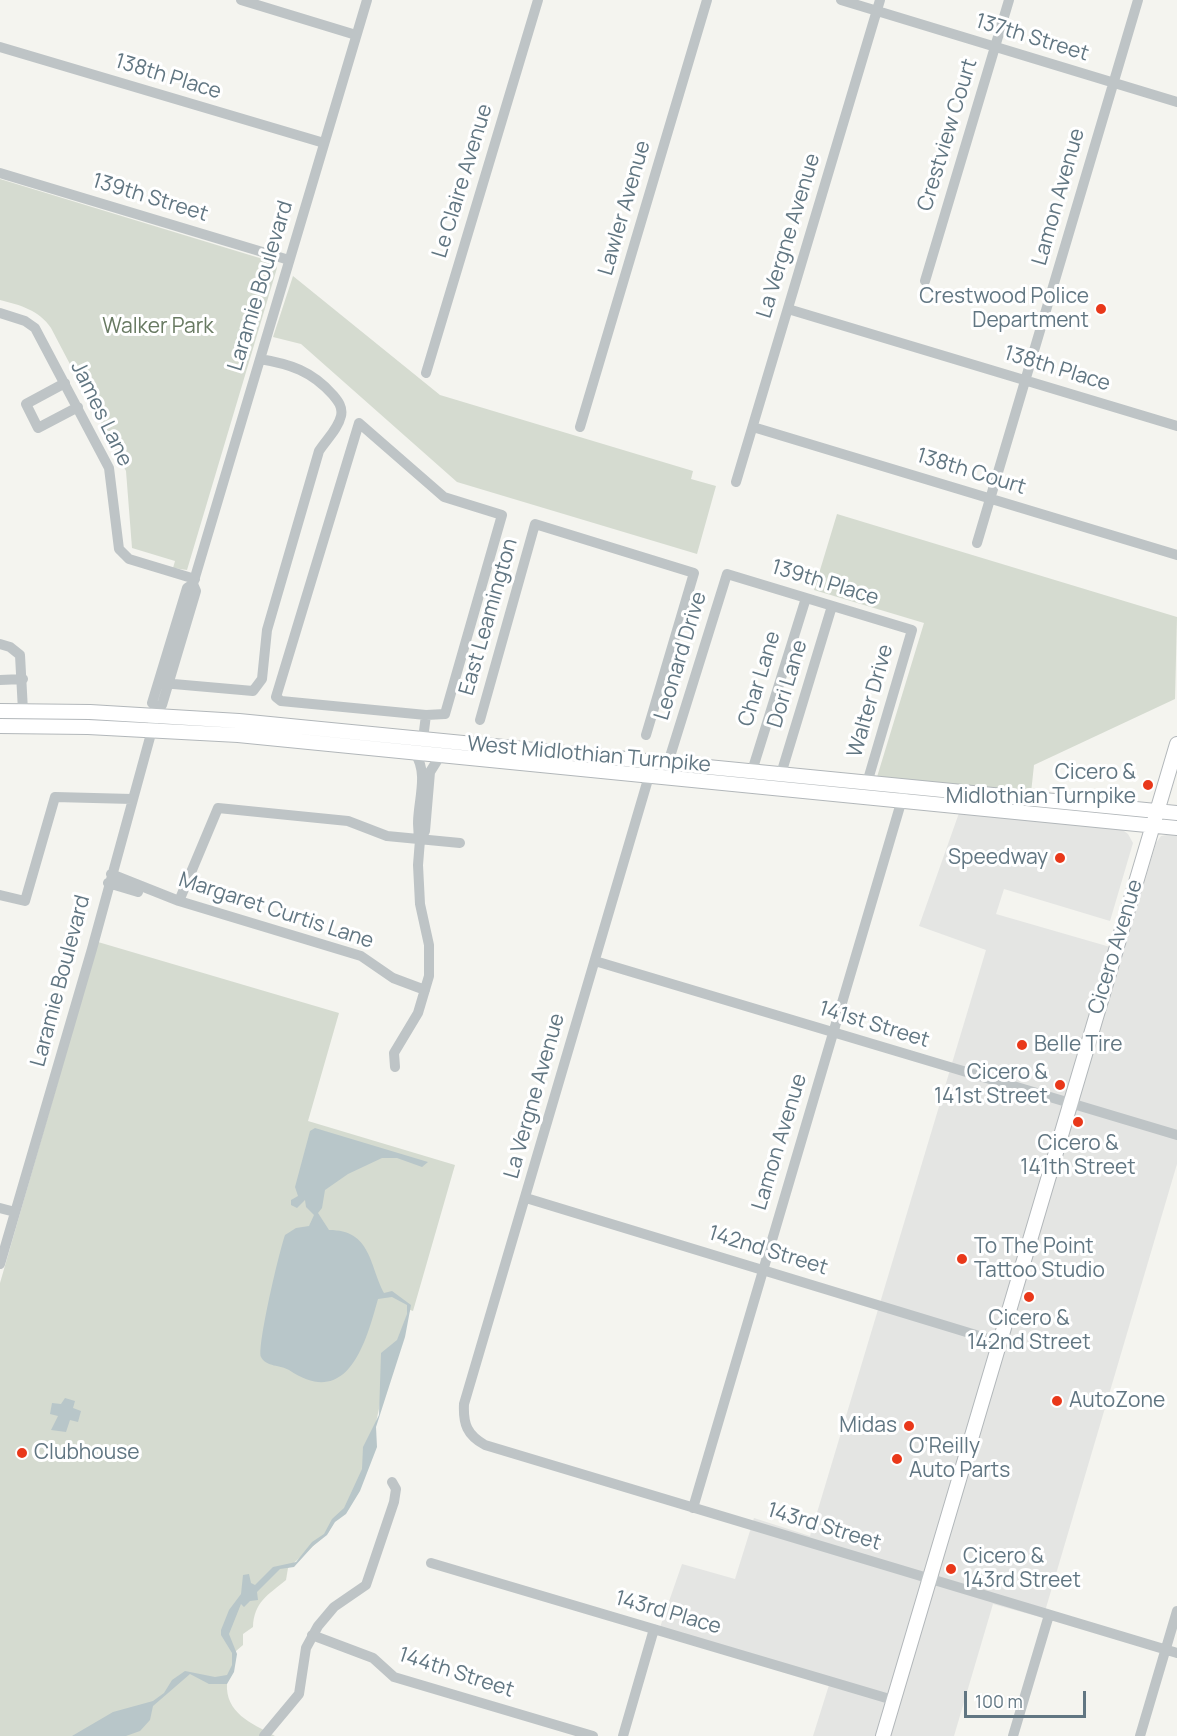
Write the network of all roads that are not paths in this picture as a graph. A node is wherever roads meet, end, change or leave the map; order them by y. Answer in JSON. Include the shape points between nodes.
{"nodes":[{"id":1,"x":241,"y":0,"type":"edge"},
{"id":2,"x":366,"y":0,"type":"edge"},
{"id":3,"x":538,"y":0,"type":"edge"},
{"id":4,"x":706,"y":0,"type":"edge"},
{"id":5,"x":841,"y":0,"type":"edge"},
{"id":6,"x":880,"y":0,"type":"edge"},
{"id":7,"x":1009,"y":0,"type":"edge"},
{"id":8,"x":1138,"y":0,"type":"edge"},
{"id":9,"x":877,"y":11,"type":"junction"},
{"id":10,"x":356,"y":35,"type":"junction"},
{"id":11,"x":0,"y":47,"type":"edge"},
{"id":12,"x":995,"y":47,"type":"junction"},
{"id":13,"x":1113,"y":82,"type":"junction"},
{"id":14,"x":1177,"y":102,"type":"edge"},
{"id":15,"x":324,"y":143,"type":"junction"},
{"id":16,"x":0,"y":173,"type":"edge"},
{"id":17,"x":289,"y":260,"type":"junction"},
{"id":18,"x":925,"y":281,"type":"dead end"},
{"id":19,"x":788,"y":309,"type":"junction"},
{"id":20,"x":0,"y":313,"type":"edge"},
{"id":21,"x":260,"y":358,"type":"junction"},
{"id":22,"x":426,"y":373,"type":"dead end"},
{"id":23,"x":1025,"y":380,"type":"junction"},
{"id":24,"x":65,"y":383,"type":"junction"},
{"id":25,"x":78,"y":407,"type":"junction"},
{"id":26,"x":1177,"y":426,"type":"edge"},
{"id":27,"x":580,"y":427,"type":"dead end"},
{"id":28,"x":753,"y":427,"type":"junction"},
{"id":29,"x":736,"y":482,"type":"dead end"},
{"id":30,"x":990,"y":498,"type":"junction"},
{"id":31,"x":977,"y":543,"type":"dead end"},
{"id":32,"x":1177,"y":555,"type":"edge"},
{"id":33,"x":727,"y":574,"type":"joint"},
{"id":34,"x":194,"y":581,"type":"junction"},
{"id":35,"x":806,"y":598,"type":"junction"},
{"id":36,"x":832,"y":606,"type":"junction"},
{"id":37,"x":912,"y":630,"type":"joint"},
{"id":38,"x":0,"y":644,"type":"edge"},
{"id":39,"x":0,"y":680,"type":"edge"},
{"id":40,"x":23,"y":680,"type":"junction"},
{"id":41,"x":162,"y":683,"type":"junction"},
{"id":42,"x":0,"y":711,"type":"edge"},
{"id":43,"x":23,"y":711,"type":"junction"},
{"id":44,"x":156,"y":711,"type":"junction"},
{"id":45,"x":426,"y":715,"type":"junction"},
{"id":46,"x":480,"y":720,"type":"dead end"},
{"id":47,"x":0,"y":726,"type":"edge"},
{"id":48,"x":152,"y":730,"type":"junction"},
{"id":49,"x":646,"y":735,"type":"dead end"},
{"id":50,"x":423,"y":739,"type":"junction"},
{"id":51,"x":1177,"y":744,"type":"edge"},
{"id":52,"x":428,"y":754,"type":"junction"},
{"id":53,"x":668,"y":763,"type":"junction"},
{"id":54,"x":752,"y":771,"type":"junction"},
{"id":55,"x":781,"y":774,"type":"junction"},
{"id":56,"x":649,"y":776,"type":"junction"},
{"id":57,"x":867,"y":783,"type":"junction"},
{"id":58,"x":905,"y":787,"type":"junction"},
{"id":59,"x":132,"y":799,"type":"junction"},
{"id":60,"x":901,"y":801,"type":"junction"},
{"id":61,"x":1157,"y":812,"type":"junction"},
{"id":62,"x":1177,"y":813,"type":"edge"},
{"id":63,"x":1152,"y":826,"type":"junction"},
{"id":64,"x":1177,"y":828,"type":"edge"},
{"id":65,"x":420,"y":840,"type":"junction"},
{"id":66,"x":460,"y":843,"type":"dead end"},
{"id":67,"x":110,"y":879,"type":"junction"},
{"id":68,"x":0,"y":895,"type":"edge"},
{"id":69,"x":179,"y":901,"type":"junction"},
{"id":70,"x":595,"y":961,"type":"junction"},
{"id":71,"x":425,"y":990,"type":"junction"},
{"id":72,"x":833,"y":1033,"type":"junction"},
{"id":73,"x":395,"y":1067,"type":"dead end"},
{"id":74,"x":1070,"y":1104,"type":"junction"},
{"id":75,"x":1177,"y":1135,"type":"edge"},
{"id":76,"x":526,"y":1198,"type":"junction"},
{"id":77,"x":0,"y":1208,"type":"edge"},
{"id":78,"x":15,"y":1212,"type":"junction"},
{"id":79,"x":0,"y":1264,"type":"edge"},
{"id":80,"x":762,"y":1270,"type":"junction"},
{"id":81,"x":999,"y":1342,"type":"junction"},
{"id":82,"x":466,"y":1428,"type":"joint"},
{"id":83,"x":392,"y":1482,"type":"dead end"},
{"id":84,"x":693,"y":1508,"type":"junction"},
{"id":85,"x":431,"y":1563,"type":"dead end"},
{"id":86,"x":929,"y":1579,"type":"junction"},
{"id":87,"x":1177,"y":1611,"type":"edge"},
{"id":88,"x":1049,"y":1615,"type":"junction"},
{"id":89,"x":654,"y":1629,"type":"junction"},
{"id":90,"x":312,"y":1635,"type":"junction"},
{"id":91,"x":1166,"y":1650,"type":"junction"},
{"id":92,"x":1177,"y":1653,"type":"edge"},
{"id":93,"x":893,"y":1700,"type":"junction"},
{"id":94,"x":264,"y":1736,"type":"edge"},
{"id":95,"x":593,"y":1736,"type":"edge"},
{"id":96,"x":623,"y":1736,"type":"edge"},
{"id":97,"x":883,"y":1736,"type":"edge"},
{"id":98,"x":1013,"y":1736,"type":"edge"},
{"id":99,"x":1140,"y":1736,"type":"edge"}],
"edges":[{"from":1,"to":10,"type":"street"},
{"from":2,"to":10,"type":"street","name":"Laramie Boulevard"},
{"from":3,"to":22,"type":"street","name":"Le Claire Avenue"},
{"from":4,"to":27,"type":"street","name":"Lawler Avenue"},
{"from":5,"to":9,"type":"street","name":"137th Street"},
{"from":6,"to":9,"type":"street","name":"La Vergne Avenue"},
{"from":7,"to":12,"type":"street","name":"Crestview Court"},
{"from":8,"to":13,"type":"street","name":"Lamon Avenue"},
{"from":9,"to":12,"type":"street","name":"137th Street"},
{"from":9,"to":19,"type":"street","name":"La Vergne Avenue"},
{"from":10,"to":15,"type":"street","name":"Laramie Boulevard"},
{"from":11,"to":15,"type":"street","name":"138th Place"},
{"from":12,"to":13,"type":"street","name":"137th Street"},
{"from":12,"to":18,"type":"street","name":"Crestview Court"},
{"from":13,"to":14,"type":"street","name":"137th Street"},
{"from":13,"to":23,"type":"street","name":"Lamon Avenue"},
{"from":15,"to":17,"type":"street","name":"Laramie Boulevard"},
{"from":16,"to":17,"type":"street","name":"139th Street"},
{"from":17,"to":21,"type":"street","name":"Laramie Boulevard"},
{"from":19,"to":23,"type":"street","name":"138th Place"},
{"from":19,"to":28,"type":"street","name":"La Vergne Avenue"},
{"from":20,"to":24,"type":"street","name":"James Lane","via":[[35,328]]},
{"from":21,"to":34,"type":"street","name":"Laramie Boulevard"},
{"from":21,"to":41,"type":"street","via":[[286,363],[317,379],[338,401],[341,415],[319,451],[267,630],[266,665],[253,691]]},
{"from":23,"to":26,"type":"street","name":"138th Place"},
{"from":23,"to":30,"type":"street","name":"Lamon Avenue"},
{"from":24,"to":25,"type":"street","name":"James Lane"},
{"from":24,"to":25,"type":"street","via":[[26,404],[38,428]]},
{"from":25,"to":34,"type":"street","name":"James Lane","via":[[109,468],[119,549],[129,559]]},
{"from":28,"to":29,"type":"street","name":"La Vergne Avenue"},
{"from":28,"to":30,"type":"street","name":"138th Court"},
{"from":30,"to":31,"type":"street","name":"Lamon Avenue"},
{"from":30,"to":32,"type":"street","name":"138th Court"},
{"from":33,"to":35,"type":"street","name":"139th Place"},
{"from":33,"to":53,"type":"street","name":"Leonard Drive"},
{"from":34,"to":41,"type":"street","name":"Laramie Boulevard","via":[[196,591]]},
{"from":35,"to":36,"type":"street","name":"139th Place"},
{"from":35,"to":54,"type":"street","name":"Char Lane"},
{"from":36,"to":37,"type":"street","name":"139th Place"},
{"from":36,"to":55,"type":"street","name":"Dori Lane"},
{"from":37,"to":57,"type":"street","name":"Walter Drive"},
{"from":38,"to":40,"type":"street","via":[[10,646],[20,655]]},
{"from":39,"to":40,"type":"street"},
{"from":40,"to":43,"type":"street"},
{"from":41,"to":44,"type":"street","name":"Laramie Boulevard","via":[[162,705]]},
{"from":42,"to":43,"type":"main road","name":"West Midlothian Turnpike"},
{"from":43,"to":44,"type":"main road","name":"West Midlothian Turnpike"},
{"from":44,"to":48,"type":"street","name":"Laramie Boulevard"},
{"from":44,"to":50,"type":"main road","name":"West Midlothian Turnpike"},
{"from":45,"to":45,"type":"street","via":[[445,714],[502,514],[444,497],[359,423],[276,697],[281,701]]},
{"from":45,"to":50,"type":"street"},
{"from":46,"to":49,"type":"street","name":"East Leamington","via":[[535,524],[694,573]]},
{"from":47,"to":48,"type":"main road","name":"West Midlothian Turnpike"},
{"from":48,"to":52,"type":"main road","name":"West Midlothian Turnpike"},
{"from":48,"to":59,"type":"street","name":"Laramie Boulevard"},
{"from":50,"to":52,"type":"main road"},
{"from":50,"to":53,"type":"main road","name":"West Midlothian Turnpike"},
{"from":51,"to":61,"type":"main road","name":"Cicero Avenue"},
{"from":52,"to":56,"type":"main road","name":"West Midlothian Turnpike"},
{"from":52,"to":65,"type":"street","via":[[417,829]]},
{"from":52,"to":65,"type":"street","via":[[425,831]]},
{"from":53,"to":54,"type":"main road","name":"West Midlothian Turnpike"},
{"from":53,"to":56,"type":"street"},
{"from":54,"to":55,"type":"main road","name":"West Midlothian Turnpike"},
{"from":55,"to":57,"type":"main road","name":"West Midlothian Turnpike"},
{"from":56,"to":60,"type":"main road","name":"West Midlothian Turnpike"},
{"from":56,"to":70,"type":"street","name":"La Vergne Avenue"},
{"from":57,"to":58,"type":"main road","name":"West Midlothian Turnpike"},
{"from":58,"to":60,"type":"street","name":"Lamon Avenue"},
{"from":58,"to":61,"type":"main road","name":"West Midlothian Turnpike"},
{"from":59,"to":67,"type":"street","name":"Laramie Boulevard"},
{"from":59,"to":68,"type":"street","via":[[55,797],[25,901]]},
{"from":60,"to":63,"type":"main road","name":"West Midlothian Turnpike"},
{"from":60,"to":72,"type":"street","name":"Lamon Avenue"},
{"from":61,"to":62,"type":"main road","name":"West Midlothian Turnpike"},
{"from":61,"to":63,"type":"main road","name":"Cicero Avenue"},
{"from":63,"to":64,"type":"main road","name":"West Midlothian Turnpike"},
{"from":63,"to":74,"type":"main road","name":"Cicero Avenue"},
{"from":65,"to":66,"type":"street"},
{"from":65,"to":69,"type":"street","via":[[381,835],[348,821],[218,808]]},
{"from":65,"to":71,"type":"street","via":[[418,887],[430,961]]},
{"from":67,"to":69,"type":"street","name":"Margaret Curtis Lane","via":[[169,901]]},
{"from":67,"to":78,"type":"street","name":"Laramie Boulevard"},
{"from":69,"to":71,"type":"street","name":"Margaret Curtis Lane","via":[[361,956],[393,978]]},
{"from":70,"to":72,"type":"street","name":"141st Street"},
{"from":70,"to":76,"type":"street","name":"La Vergne Avenue"},
{"from":71,"to":73,"type":"street","via":[[415,1018],[394,1053]]},
{"from":72,"to":74,"type":"street","name":"141st Street"},
{"from":72,"to":80,"type":"street","name":"Lamon Avenue"},
{"from":74,"to":75,"type":"street","name":"141st Street"},
{"from":74,"to":81,"type":"main road","name":"Cicero Avenue"},
{"from":76,"to":80,"type":"street","name":"142nd Street"},
{"from":76,"to":82,"type":"street","name":"La Vergne Avenue","via":[[464,1404]]},
{"from":77,"to":78,"type":"street"},
{"from":78,"to":79,"type":"street","name":"Laramie Boulevard"},
{"from":80,"to":81,"type":"street","name":"142nd Street"},
{"from":80,"to":84,"type":"street","name":"Lamon Avenue"},
{"from":81,"to":86,"type":"main road","name":"Cicero Avenue"},
{"from":82,"to":84,"type":"street","name":"143rd Street","via":[[471,1437],[485,1445]]},
{"from":83,"to":90,"type":"street","via":[[396,1489],[394,1502],[366,1585],[334,1607]]},
{"from":84,"to":86,"type":"street","name":"143rd Street"},
{"from":85,"to":89,"type":"street","name":"143rd Place"},
{"from":86,"to":88,"type":"street","name":"143rd Street"},
{"from":86,"to":93,"type":"main road","name":"Cicero Avenue"},
{"from":87,"to":91,"type":"street"},
{"from":88,"to":91,"type":"street","name":"143rd Street"},
{"from":88,"to":98,"type":"street"},
{"from":89,"to":93,"type":"street","name":"143rd Place"},
{"from":89,"to":96,"type":"street"},
{"from":90,"to":94,"type":"street","via":[[306,1648],[299,1694]]},
{"from":90,"to":95,"type":"street","name":"144th Street","via":[[374,1658],[394,1677]]},
{"from":91,"to":92,"type":"street","name":"143rd Street"},
{"from":91,"to":99,"type":"street"},
{"from":93,"to":97,"type":"main road","name":"Cicero Avenue"}]}
